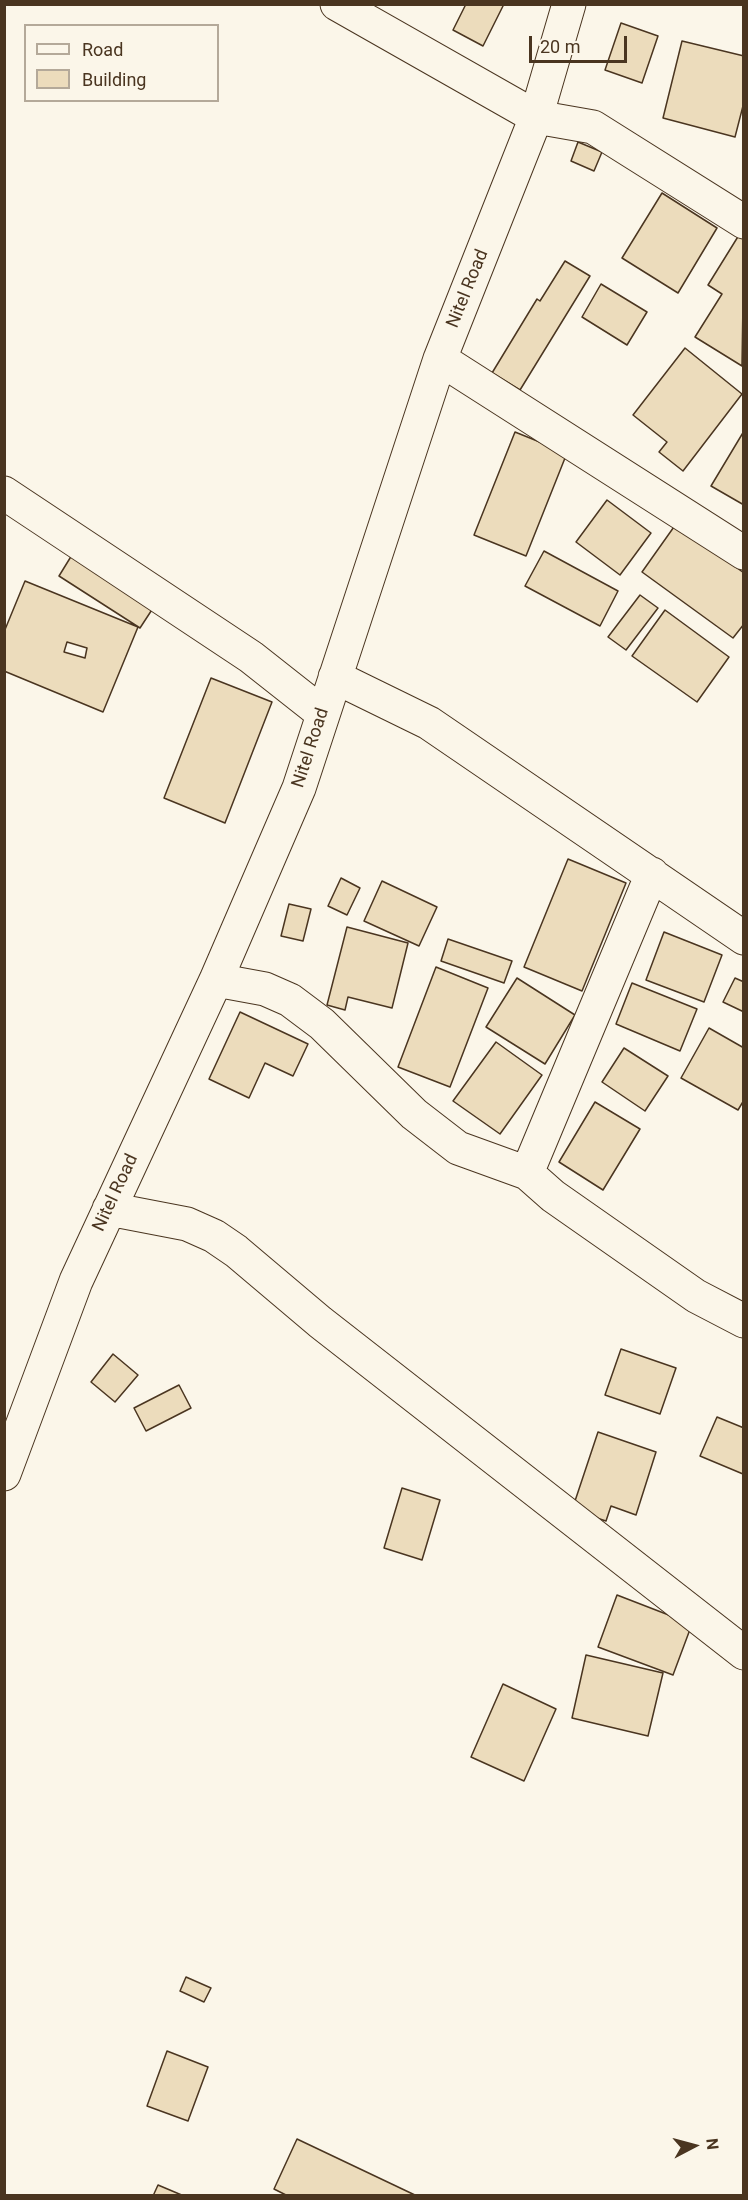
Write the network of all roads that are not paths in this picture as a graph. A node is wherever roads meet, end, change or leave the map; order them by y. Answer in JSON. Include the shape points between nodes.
{"nodes":[{"id":1,"x":337,"y":4,"type":"edge"},
{"id":2,"x":570,"y":4,"type":"edge"},
{"id":3,"x":536,"y":117,"type":"junction"},
{"id":4,"x":744,"y":222,"type":"edge"},
{"id":5,"x":440,"y":359,"type":"junction"},
{"id":6,"x":4,"y":493,"type":"edge"},
{"id":7,"x":744,"y":552,"type":"edge"},
{"id":8,"x":335,"y":677,"type":"junction"},
{"id":9,"x":322,"y":713,"type":"junction"},
{"id":10,"x":652,"y":874,"type":"junction"},
{"id":11,"x":744,"y":938,"type":"edge"},
{"id":12,"x":216,"y":980,"type":"junction"},
{"id":13,"x":527,"y":1173,"type":"junction"},
{"id":14,"x":109,"y":1209,"type":"junction"},
{"id":15,"x":744,"y":1320,"type":"edge"},
{"id":16,"x":4,"y":1474,"type":"edge"},
{"id":17,"x":744,"y":1653,"type":"edge"}],
"edges":[{"from":1,"to":3,"type":"street"},
{"from":2,"to":3,"type":"street","name":"Nitel Road"},
{"from":3,"to":4,"type":"street","via":[[593,127]]},
{"from":3,"to":5,"type":"street","name":"Nitel Road"},
{"from":5,"to":7,"type":"street"},
{"from":5,"to":8,"type":"street","name":"Nitel Road"},
{"from":6,"to":9,"type":"street","via":[[251,657]]},
{"from":8,"to":9,"type":"street","name":"Nitel Road"},
{"from":8,"to":10,"type":"street","via":[[429,723]]},
{"from":9,"to":12,"type":"street","name":"Nitel Road","via":[[299,788]]},
{"from":10,"to":11,"type":"street"},
{"from":10,"to":13,"type":"street"},
{"from":12,"to":13,"type":"street","via":[[265,989],[290,1000],[322,1024],[414,1114],[458,1148]]},
{"from":12,"to":14,"type":"street","name":"Nitel Road"},
{"from":13,"to":15,"type":"street","via":[[553,1196],[696,1296]]},
{"from":14,"to":16,"type":"street","name":"Nitel Road","via":[[76,1281]]},
{"from":14,"to":17,"type":"street","via":[[187,1224],[229,1246],[320,1322]]}]}
